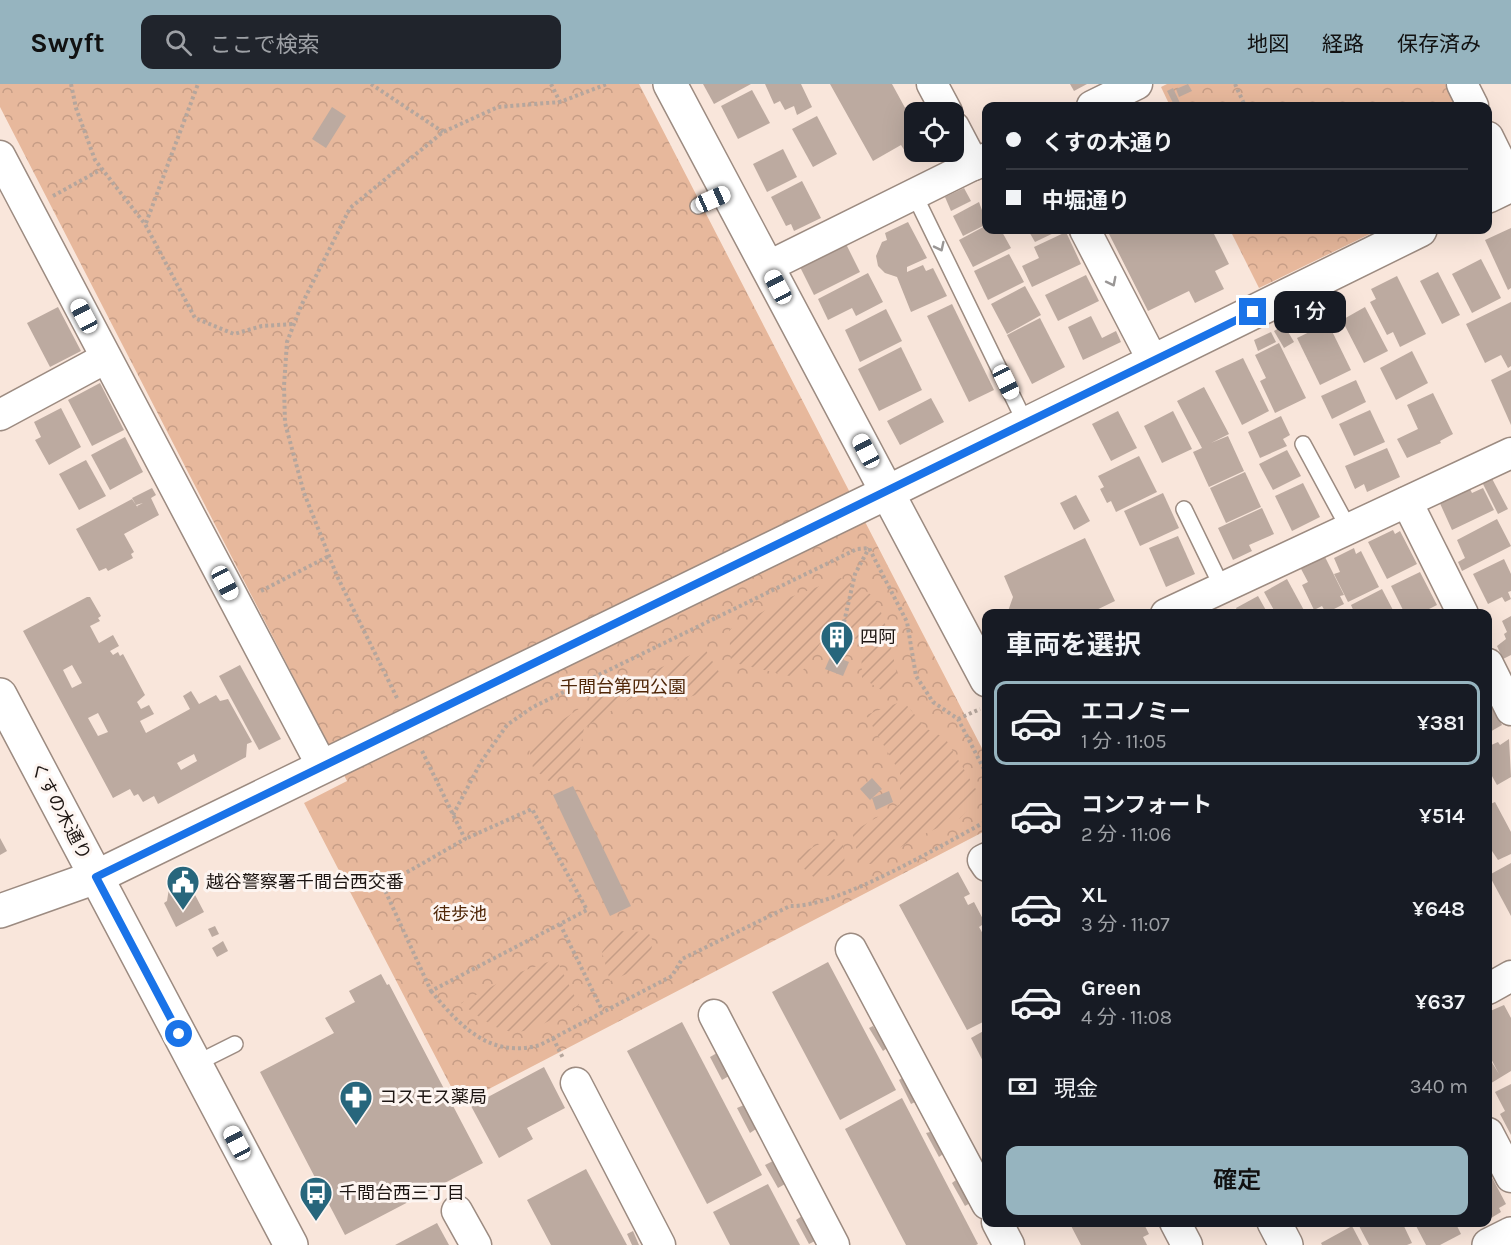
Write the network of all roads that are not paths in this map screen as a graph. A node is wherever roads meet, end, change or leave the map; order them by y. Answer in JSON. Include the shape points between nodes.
{"nodes":[{"id":1,"x":670,"y":84,"type":"edge"},
{"id":2,"x":932,"y":84,"type":"edge"},
{"id":3,"x":1137,"y":84,"type":"edge"},
{"id":4,"x":1462,"y":84,"type":"edge"},
{"id":5,"x":941,"y":102,"type":"edge"},
{"id":6,"x":1100,"y":102,"type":"edge"},
{"id":7,"x":1471,"y":102,"type":"edge"},
{"id":8,"x":964,"y":140,"type":"edge"},
{"id":9,"x":1492,"y":145,"type":"edge"},
{"id":10,"x":0,"y":156,"type":"edge"},
{"id":11,"x":980,"y":161,"type":"edge"},
{"id":12,"x":1511,"y":184,"type":"edge"},
{"id":13,"x":728,"y":193,"type":"junction"},
{"id":14,"x":914,"y":194,"type":"junction"},
{"id":15,"x":1492,"y":194,"type":"edge"},
{"id":16,"x":17,"y":206,"type":"edge"},
{"id":17,"x":698,"y":206,"type":"dead end"},
{"id":18,"x":1087,"y":234,"type":"edge"},
{"id":19,"x":1412,"y":234,"type":"edge"},
{"id":20,"x":767,"y":267,"type":"junction"},
{"id":21,"x":106,"y":358,"type":"junction"},
{"id":22,"x":1153,"y":361,"type":"junction"},
{"id":23,"x":0,"y":415,"type":"edge"},
{"id":24,"x":1026,"y":424,"type":"junction"},
{"id":25,"x":1303,"y":444,"type":"dead end"},
{"id":26,"x":1511,"y":453,"type":"edge"},
{"id":27,"x":888,"y":492,"type":"junction"},
{"id":28,"x":1407,"y":502,"type":"junction"},
{"id":29,"x":1185,"y":509,"type":"dead end"},
{"id":30,"x":1348,"y":529,"type":"junction"},
{"id":31,"x":1214,"y":599,"type":"edge"},
{"id":32,"x":1182,"y":609,"type":"edge"},
{"id":33,"x":1460,"y":609,"type":"edge"},
{"id":34,"x":982,"y":671,"type":"edge"},
{"id":35,"x":1492,"y":672,"type":"edge"},
{"id":36,"x":0,"y":695,"type":"edge"},
{"id":37,"x":1511,"y":710,"type":"edge"},
{"id":38,"x":322,"y":766,"type":"junction"},
{"id":39,"x":96,"y":877,"type":"junction"},
{"id":40,"x":0,"y":911,"type":"edge"},
{"id":41,"x":851,"y":949,"type":"dead end"},
{"id":42,"x":1511,"y":976,"type":"edge"},
{"id":43,"x":1492,"y":987,"type":"edge"},
{"id":44,"x":714,"y":1015,"type":"dead end"},
{"id":45,"x":235,"y":1044,"type":"dead end"},
{"id":46,"x":195,"y":1064,"type":"junction"},
{"id":47,"x":576,"y":1083,"type":"dead end"},
{"id":48,"x":1492,"y":1141,"type":"edge"},
{"id":49,"x":1511,"y":1177,"type":"edge"},
{"id":50,"x":982,"y":1195,"type":"edge"},
{"id":51,"x":457,"y":1211,"type":"dead end"},
{"id":52,"x":1000,"y":1227,"type":"edge"},
{"id":53,"x":1178,"y":1227,"type":"edge"},
{"id":54,"x":1277,"y":1227,"type":"edge"},
{"id":55,"x":1511,"y":1234,"type":"edge"},
{"id":56,"x":291,"y":1245,"type":"edge"},
{"id":57,"x":476,"y":1245,"type":"edge"},
{"id":58,"x":660,"y":1245,"type":"edge"},
{"id":59,"x":834,"y":1245,"type":"edge"},
{"id":60,"x":1009,"y":1245,"type":"edge"},
{"id":61,"x":1187,"y":1245,"type":"edge"},
{"id":62,"x":1286,"y":1245,"type":"edge"},
{"id":63,"x":1489,"y":1245,"type":"edge"}],
"edges":[{"from":1,"to":13,"type":"street"},
{"from":2,"to":5,"type":"street"},
{"from":3,"to":6,"type":"street"},
{"from":4,"to":7,"type":"street"},
{"from":8,"to":11,"type":"street"},
{"from":9,"to":12,"type":"street"},
{"from":10,"to":16,"type":"street"},
{"from":11,"to":14,"type":"street"},
{"from":12,"to":15,"type":"street"},
{"from":13,"to":17,"type":"lane"},
{"from":13,"to":20,"type":"street"},
{"from":14,"to":20,"type":"street"},
{"from":14,"to":24,"type":"lane","one_way":true},
{"from":16,"to":21,"type":"street"},
{"from":18,"to":22,"type":"street","one_way":true},
{"from":19,"to":22,"type":"street"},
{"from":20,"to":27,"type":"street"},
{"from":21,"to":23,"type":"street"},
{"from":21,"to":38,"type":"street"},
{"from":22,"to":24,"type":"street"},
{"from":24,"to":27,"type":"street"},
{"from":25,"to":30,"type":"lane"},
{"from":26,"to":28,"type":"street"},
{"from":27,"to":34,"type":"street"},
{"from":27,"to":38,"type":"street"},
{"from":28,"to":30,"type":"street"},
{"from":28,"to":33,"type":"street"},
{"from":29,"to":31,"type":"lane"},
{"from":30,"to":31,"type":"street"},
{"from":31,"to":32,"type":"street"},
{"from":35,"to":37,"type":"street"},
{"from":36,"to":39,"type":"street","name":"くすの木通り"},
{"from":38,"to":39,"type":"street","via":[[247,814]]},
{"from":39,"to":40,"type":"street"},
{"from":39,"to":46,"type":"street","name":"くすの木通り"},
{"from":41,"to":50,"type":"street"},
{"from":42,"to":43,"type":"street"},
{"from":44,"to":59,"type":"street"},
{"from":45,"to":46,"type":"lane"},
{"from":46,"to":56,"type":"street","name":"くすの木通り"},
{"from":47,"to":58,"type":"street"},
{"from":48,"to":49,"type":"street"},
{"from":51,"to":57,"type":"street"},
{"from":52,"to":60,"type":"street"},
{"from":53,"to":61,"type":"street"},
{"from":54,"to":62,"type":"street"},
{"from":55,"to":63,"type":"street"}]}
